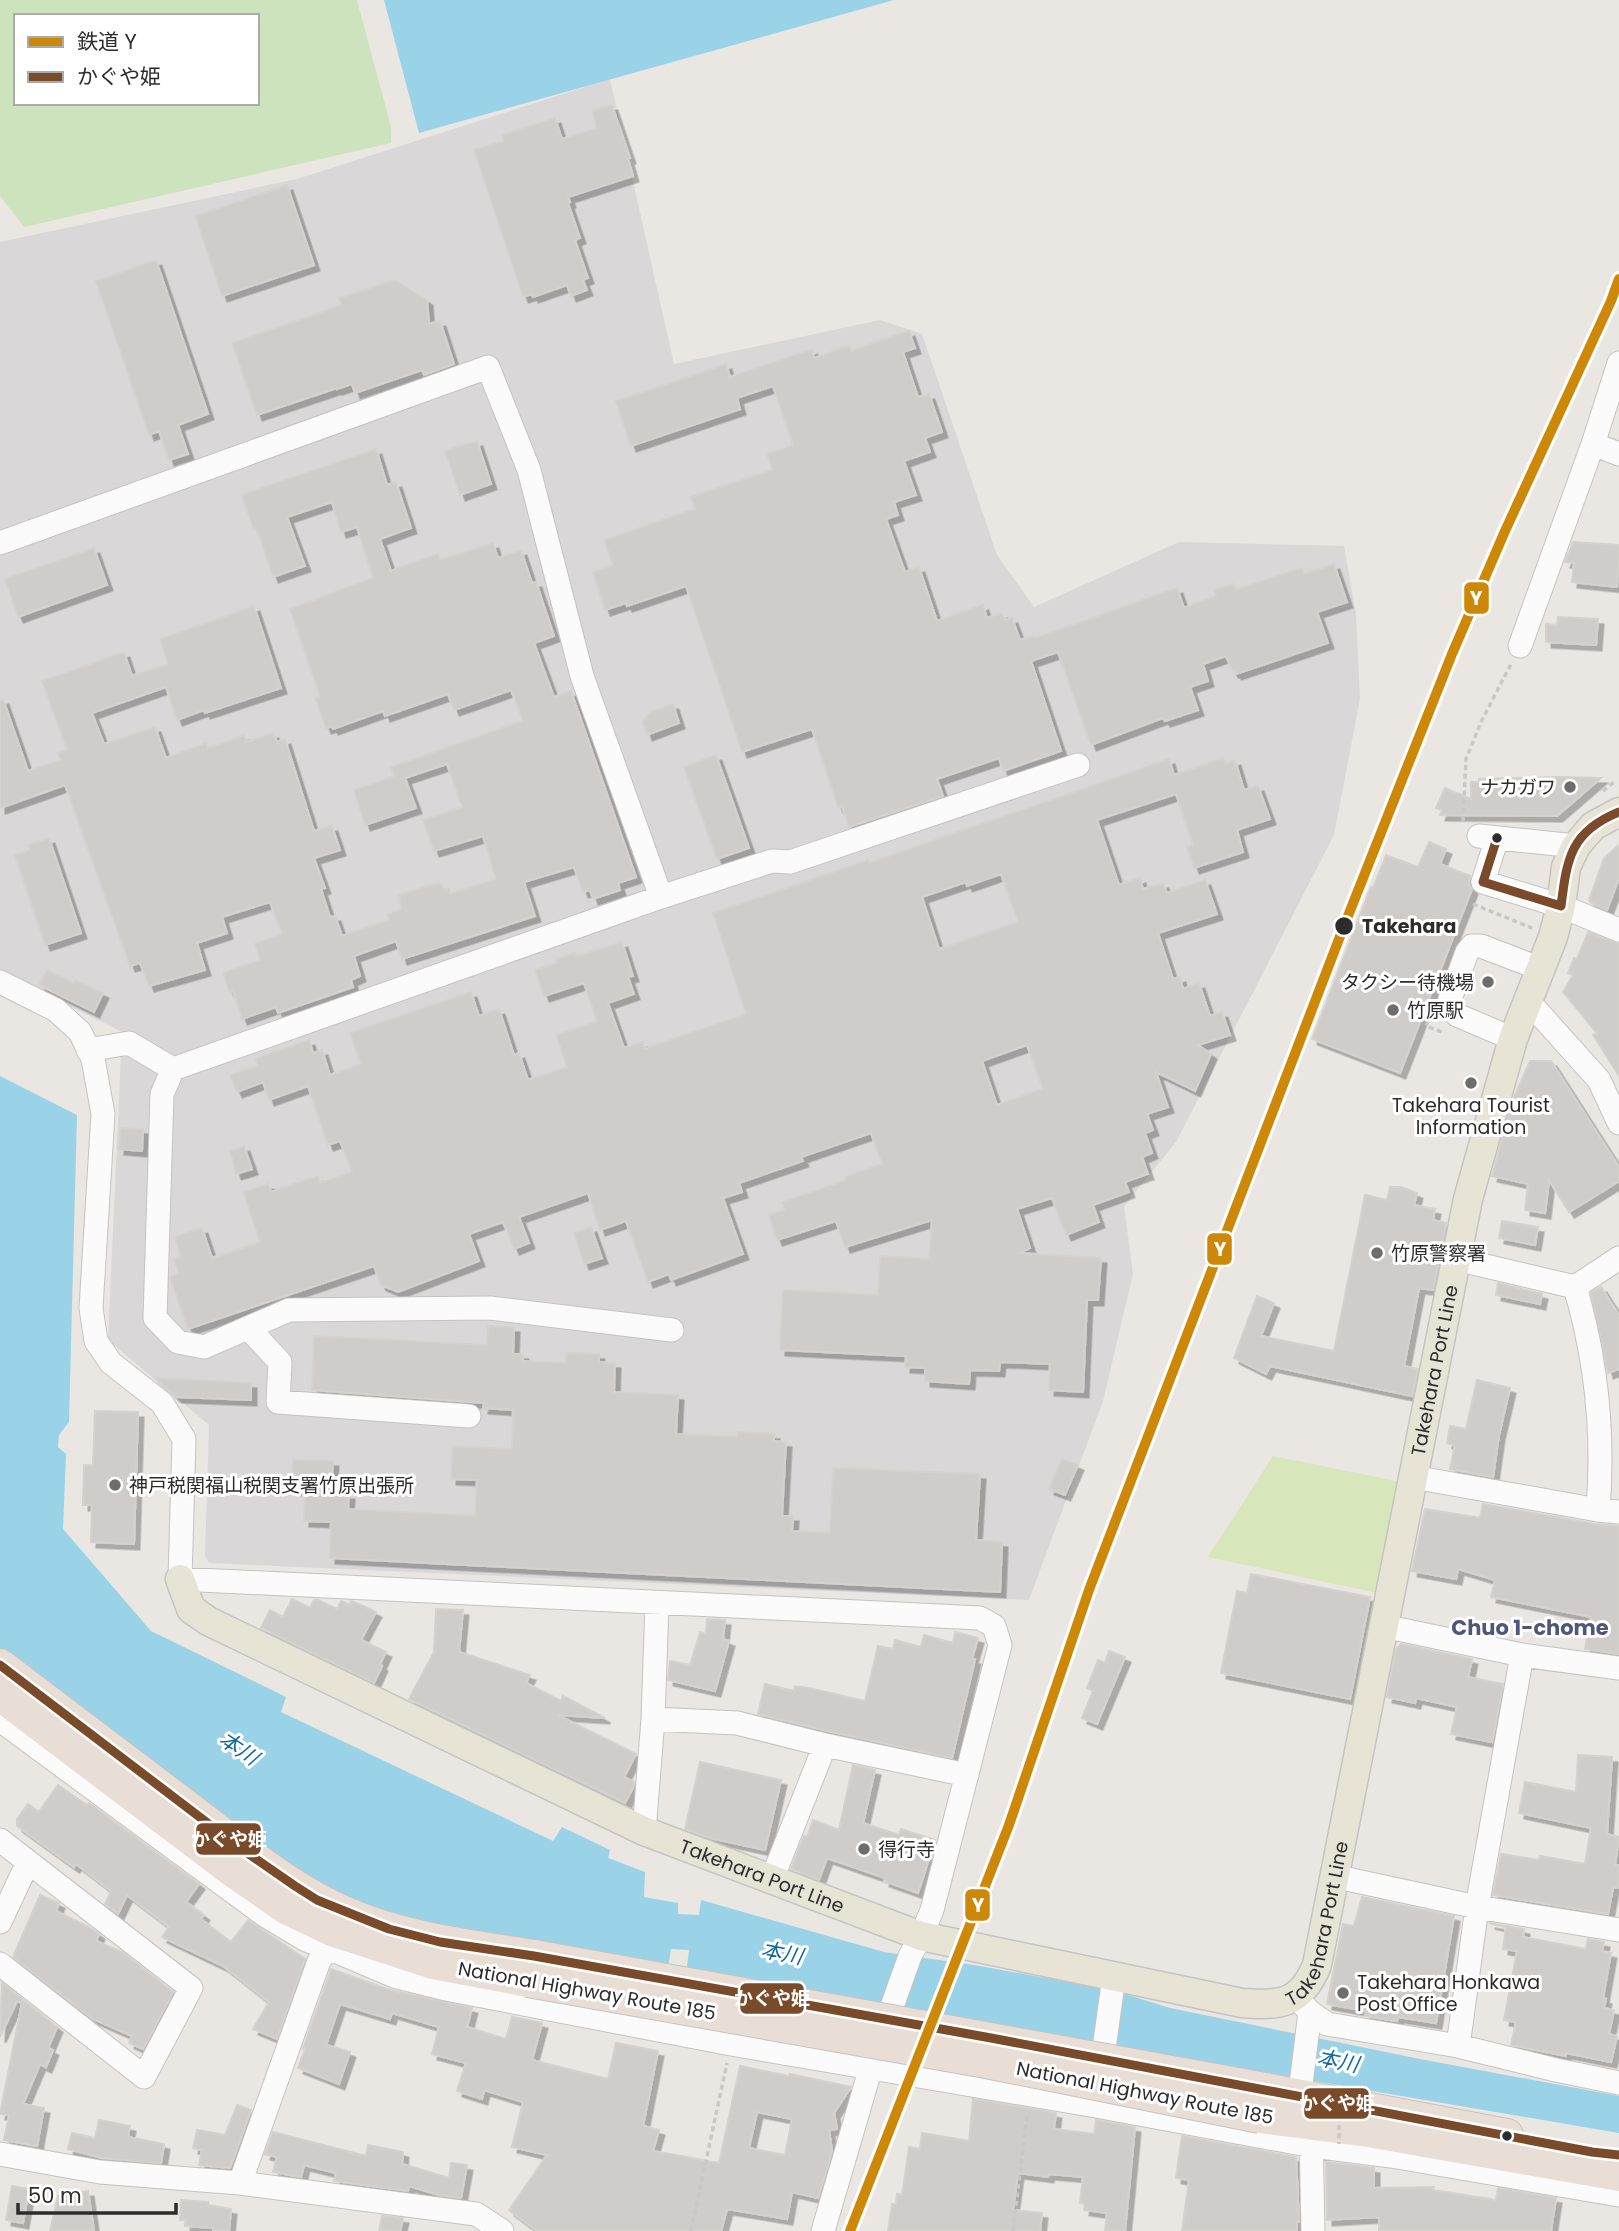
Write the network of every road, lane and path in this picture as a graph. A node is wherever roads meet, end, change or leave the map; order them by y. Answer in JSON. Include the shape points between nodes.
{"nodes":[{"id":1,"x":1619,"y":363,"type":"edge"},
{"id":2,"x":1593,"y":443,"type":"junction"},
{"id":3,"x":1619,"y":454,"type":"edge"},
{"id":4,"x":0,"y":543,"type":"edge"},
{"id":5,"x":1520,"y":646,"type":"joint"},
{"id":6,"x":1078,"y":765,"type":"dead end"},
{"id":7,"x":1619,"y":812,"type":"edge"},
{"id":8,"x":1488,"y":837,"type":"junction"},
{"id":9,"x":1576,"y":846,"type":"junction"},
{"id":10,"x":661,"y":897,"type":"junction"},
{"id":11,"x":1473,"y":904,"type":"dead end"},
{"id":12,"x":1561,"y":906,"type":"junction"},
{"id":13,"x":1368,"y":916,"type":"dead end"},
{"id":14,"x":1535,"y":929,"type":"dead end"},
{"id":15,"x":1619,"y":930,"type":"edge"},
{"id":16,"x":1392,"y":936,"type":"dead end"},
{"id":17,"x":1541,"y":969,"type":"junction"},
{"id":18,"x":0,"y":982,"type":"edge"},
{"id":19,"x":1529,"y":1002,"type":"junction"},
{"id":20,"x":1513,"y":1039,"type":"junction"},
{"id":21,"x":88,"y":1050,"type":"junction"},
{"id":22,"x":173,"y":1069,"type":"junction"},
{"id":23,"x":1619,"y":1123,"type":"edge"},
{"id":24,"x":1619,"y":1258,"type":"edge"},
{"id":25,"x":1456,"y":1259,"type":"junction"},
{"id":26,"x":1575,"y":1287,"type":"junction"},
{"id":27,"x":248,"y":1328,"type":"junction"},
{"id":28,"x":672,"y":1330,"type":"dead end"},
{"id":29,"x":469,"y":1416,"type":"dead end"},
{"id":30,"x":1413,"y":1477,"type":"junction"},
{"id":31,"x":1608,"y":1511,"type":"edge"},
{"id":32,"x":180,"y":1579,"type":"junction"},
{"id":33,"x":657,"y":1604,"type":"junction"},
{"id":34,"x":1383,"y":1626,"type":"junction"},
{"id":35,"x":1522,"y":1655,"type":"junction"},
{"id":36,"x":0,"y":1665,"type":"edge"},
{"id":37,"x":1619,"y":1668,"type":"edge"},
{"id":38,"x":0,"y":1695,"type":"edge"},
{"id":39,"x":653,"y":1719,"type":"junction"},
{"id":40,"x":0,"y":1720,"type":"edge"},
{"id":41,"x":825,"y":1745,"type":"junction"},
{"id":42,"x":967,"y":1775,"type":"junction"},
{"id":43,"x":644,"y":1831,"type":"junction"},
{"id":44,"x":0,"y":1840,"type":"edge"},
{"id":45,"x":27,"y":1862,"type":"junction"},
{"id":46,"x":1333,"y":1876,"type":"junction"},
{"id":47,"x":772,"y":1879,"type":"junction"},
{"id":48,"x":1477,"y":1907,"type":"junction"},
{"id":49,"x":0,"y":1922,"type":"edge"},
{"id":50,"x":1619,"y":1930,"type":"edge"},
{"id":51,"x":332,"y":1932,"type":"junction"},
{"id":52,"x":916,"y":1946,"type":"junction"},
{"id":53,"x":0,"y":1964,"type":"edge"},
{"id":54,"x":1113,"y":1984,"type":"junction"},
{"id":55,"x":1304,"y":2013,"type":"junction"},
{"id":56,"x":731,"y":2044,"type":"junction"},
{"id":57,"x":1458,"y":2046,"type":"junction"},
{"id":58,"x":872,"y":2062,"type":"junction"},
{"id":59,"x":1619,"y":2083,"type":"edge"},
{"id":60,"x":1301,"y":2084,"type":"dead end"},
{"id":61,"x":1339,"y":2091,"type":"dead end"},
{"id":62,"x":1030,"y":2095,"type":"junction"},
{"id":63,"x":1097,"y":2101,"type":"junction"},
{"id":64,"x":1263,"y":2103,"type":"junction"},
{"id":65,"x":1312,"y":2135,"type":"junction"},
{"id":66,"x":1339,"y":2144,"type":"dead end"},
{"id":67,"x":0,"y":2154,"type":"edge"},
{"id":68,"x":1619,"y":2155,"type":"edge"},
{"id":69,"x":1619,"y":2175,"type":"edge"},
{"id":70,"x":240,"y":2183,"type":"junction"},
{"id":71,"x":1619,"y":2195,"type":"edge"},
{"id":72,"x":502,"y":2231,"type":"edge"},
{"id":73,"x":691,"y":2231,"type":"edge"},
{"id":74,"x":823,"y":2231,"type":"edge"},
{"id":75,"x":1013,"y":2231,"type":"edge"},
{"id":76,"x":1313,"y":2231,"type":"edge"}],
"edges":[{"from":1,"to":2,"type":"street"},
{"from":2,"to":3,"type":"street"},
{"from":2,"to":5,"type":"street"},
{"from":4,"to":10,"type":"street","via":[[488,367],[529,470],[582,676]]},
{"from":5,"to":8,"type":"path","via":[[1466,759],[1463,825]]},
{"from":6,"to":10,"type":"street","via":[[790,862],[772,861]]},
{"from":7,"to":9,"type":"main road","name":"Takehara Port Line","via":[[1592,826]]},
{"from":8,"to":9,"type":"street"},
{"from":8,"to":12,"type":"street","via":[[1483,882]]},
{"from":9,"to":12,"type":"main road","name":"Takehara Port Line","via":[[1566,867]]},
{"from":10,"to":22,"type":"street"},
{"from":11,"to":14,"type":"path"},
{"from":12,"to":15,"type":"street"},
{"from":12,"to":17,"type":"main road","name":"Takehara Port Line"},
{"from":13,"to":16,"type":"path","via":[[1396,926]]},
{"from":17,"to":19,"type":"main road","name":"Takehara Port Line"},
{"from":17,"to":20,"type":"street","via":[[1481,946],[1472,946],[1467,952],[1451,1008],[1457,1015]]},
{"from":18,"to":21,"type":"street","via":[[56,1010],[80,1032]]},
{"from":19,"to":20,"type":"main road","name":"Takehara Port Line"},
{"from":19,"to":23,"type":"street","via":[[1598,1080]]},
{"from":20,"to":25,"type":"main road","name":"Takehara Port Line"},
{"from":21,"to":22,"type":"street","via":[[129,1043]]},
{"from":21,"to":32,"type":"street","via":[[103,1114],[91,1308],[96,1341],[111,1363],[162,1404],[184,1439]]},
{"from":22,"to":27,"type":"street","via":[[162,1094],[155,1318],[178,1342],[204,1347]]},
{"from":24,"to":26,"type":"street"},
{"from":25,"to":26,"type":"street"},
{"from":25,"to":30,"type":"main road","name":"Takehara Port Line"},
{"from":26,"to":31,"type":"street","via":[[1587,1329]]},
{"from":27,"to":28,"type":"street","via":[[289,1310],[490,1308]]},
{"from":27,"to":29,"type":"street","via":[[280,1362],[278,1402]]},
{"from":30,"to":31,"type":"street"},
{"from":30,"to":34,"type":"main road","name":"Takehara Port Line"},
{"from":32,"to":33,"type":"street"},
{"from":32,"to":43,"type":"main road","name":"Takehara Port Line","via":[[191,1609],[208,1621]]},
{"from":33,"to":39,"type":"street"},
{"from":33,"to":42,"type":"street","via":[[980,1618],[994,1626],[1000,1645]]},
{"from":34,"to":35,"type":"street"},
{"from":34,"to":46,"type":"main road","name":"Takehara Port Line"},
{"from":35,"to":37,"type":"street"},
{"from":35,"to":48,"type":"street"},
{"from":36,"to":51,"type":"highway","name":"National Highway Route 185","via":[[243,1850],[317,1900]]},
{"from":38,"to":51,"type":"highway","name":"National Highway Route 185","via":[[230,1869],[286,1908]]},
{"from":39,"to":41,"type":"street","via":[[737,1723]]},
{"from":39,"to":43,"type":"street"},
{"from":40,"to":51,"type":"street","via":[[266,1916],[306,1940]]},
{"from":41,"to":42,"type":"street"},
{"from":41,"to":47,"type":"street"},
{"from":42,"to":52,"type":"street","via":[[932,1910]]},
{"from":43,"to":47,"type":"main road","name":"Takehara Port Line"},
{"from":44,"to":45,"type":"street"},
{"from":45,"to":49,"type":"street"},
{"from":45,"to":53,"type":"street","via":[[191,1988],[144,2077]]},
{"from":46,"to":48,"type":"street"},
{"from":46,"to":55,"type":"main road","name":"Takehara Port Line"},
{"from":47,"to":52,"type":"main road","name":"Takehara Port Line"},
{"from":48,"to":50,"type":"street"},
{"from":48,"to":57,"type":"street"},
{"from":51,"to":56,"type":"street","via":[[394,1976]]},
{"from":51,"to":64,"type":"highway","name":"National Highway Route 185","bridge":true,"via":[[433,1963],[986,2062]]},
{"from":51,"to":70,"type":"street"},
{"from":52,"to":54,"type":"main road","name":"Takehara Port Line"},
{"from":52,"to":58,"type":"street","bridge":true},
{"from":54,"to":55,"type":"main road","name":"Takehara Port Line","via":[[1242,2003],[1287,2001]]},
{"from":54,"to":63,"type":"street","bridge":true},
{"from":55,"to":57,"type":"street","via":[[1327,2024]]},
{"from":55,"to":60,"type":"street"},
{"from":56,"to":58,"type":"street"},
{"from":56,"to":73,"type":"path"},
{"from":57,"to":59,"type":"street"},
{"from":58,"to":62,"type":"street"},
{"from":58,"to":74,"type":"street"},
{"from":61,"to":66,"type":"path","bridge":true},
{"from":62,"to":63,"type":"street"},
{"from":62,"to":75,"type":"path"},
{"from":63,"to":65,"type":"street"},
{"from":64,"to":65,"type":"highway","name":"National Highway Route 185"},
{"from":64,"to":68,"type":"highway","name":"National Highway Route 185","via":[[1468,2127]]},
{"from":65,"to":69,"type":"highway","name":"National Highway Route 185","via":[[1368,2131]]},
{"from":65,"to":71,"type":"street","via":[[1391,2156]]},
{"from":65,"to":76,"type":"street"},
{"from":67,"to":70,"type":"street","via":[[100,2172]]},
{"from":70,"to":72,"type":"street","via":[[476,2214]]}]}
